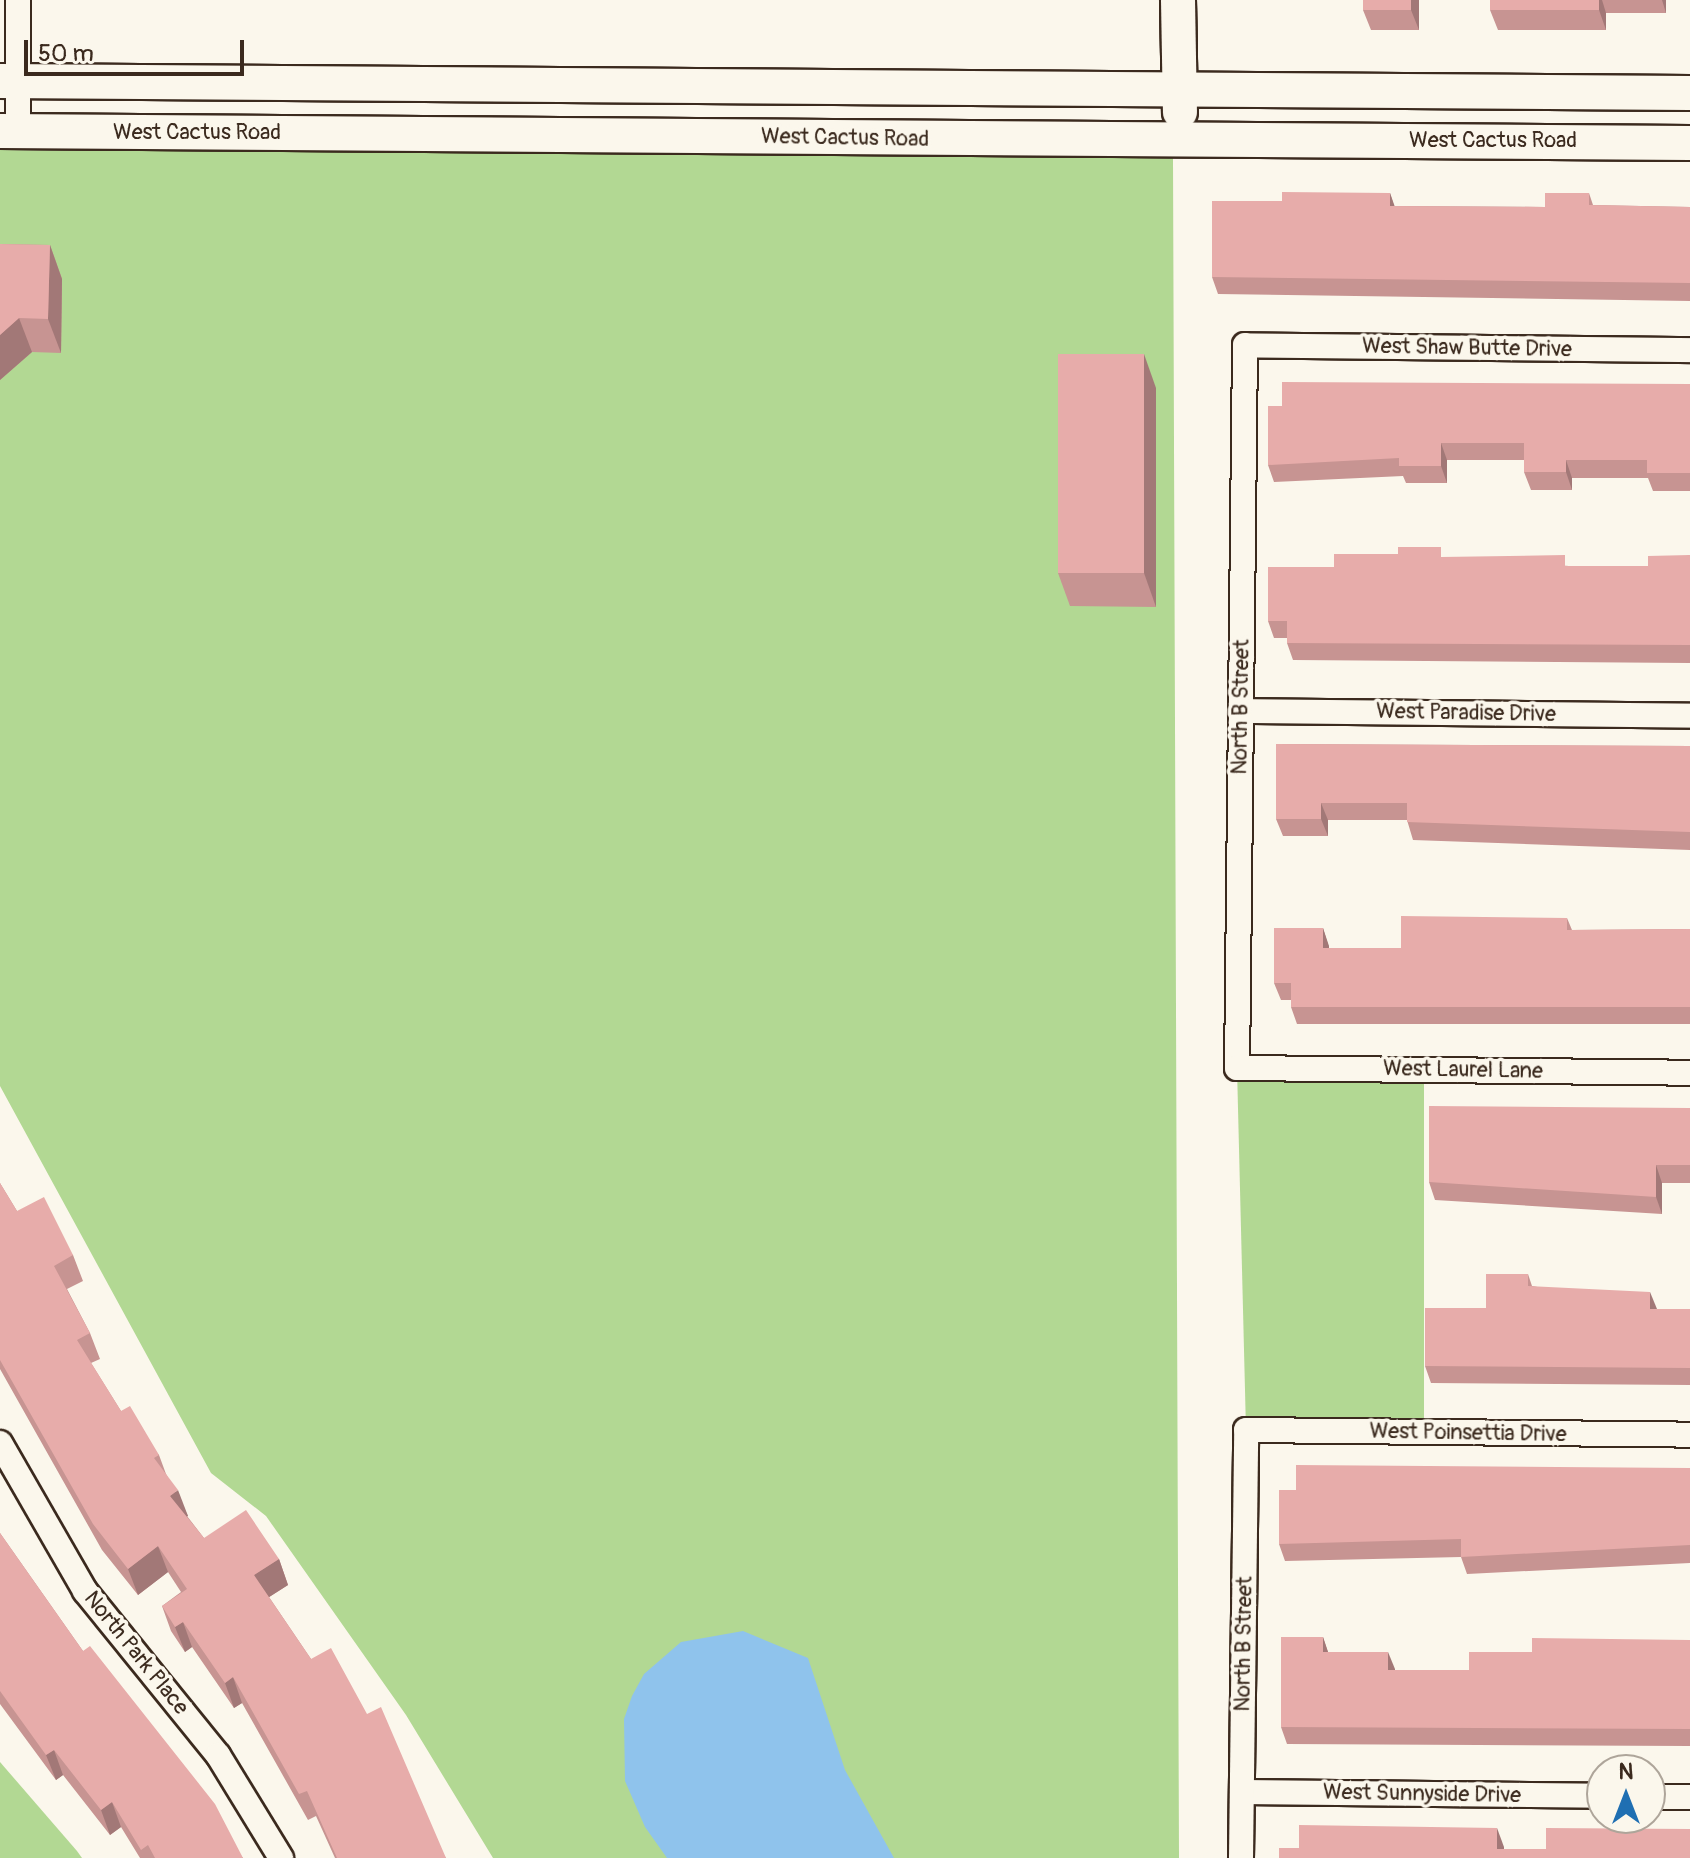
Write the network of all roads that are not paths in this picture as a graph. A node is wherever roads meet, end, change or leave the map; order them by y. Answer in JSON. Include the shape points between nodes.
{"nodes":[{"id":1,"x":18,"y":0,"type":"edge"},
{"id":2,"x":1178,"y":0,"type":"edge"},
{"id":3,"x":10,"y":82,"type":"edge"},
{"id":4,"x":1179,"y":89,"type":"junction"},
{"id":5,"x":1690,"y":93,"type":"edge"},
{"id":6,"x":9,"y":131,"type":"edge"},
{"id":7,"x":1179,"y":140,"type":"junction"},
{"id":8,"x":1690,"y":143,"type":"edge"},
{"id":9,"x":1245,"y":345,"type":"joint"},
{"id":10,"x":1690,"y":350,"type":"edge"},
{"id":11,"x":1241,"y":711,"type":"junction"},
{"id":12,"x":1690,"y":716,"type":"edge"},
{"id":13,"x":1237,"y":1068,"type":"joint"},
{"id":14,"x":1690,"y":1073,"type":"edge"},
{"id":15,"x":1246,"y":1430,"type":"joint"},
{"id":16,"x":1690,"y":1435,"type":"edge"},
{"id":17,"x":0,"y":1443,"type":"edge"},
{"id":18,"x":1242,"y":1792,"type":"junction"},
{"id":19,"x":1586,"y":1796,"type":"edge"},
{"id":20,"x":1666,"y":1797,"type":"edge"},
{"id":21,"x":1690,"y":1797,"type":"edge"},
{"id":22,"x":281,"y":1858,"type":"edge"},
{"id":23,"x":1241,"y":1858,"type":"edge"}],
"edges":[{"from":1,"to":3,"type":"street"},
{"from":2,"to":4,"type":"street"},
{"from":3,"to":4,"type":"street"},
{"from":3,"to":6,"type":"street"},
{"from":4,"to":5,"type":"street"},
{"from":4,"to":7,"type":"street"},
{"from":6,"to":7,"type":"street","name":"West Cactus Road"},
{"from":7,"to":8,"type":"street","name":"West Cactus Road"},
{"from":9,"to":10,"type":"street","name":"West Shaw Butte Drive"},
{"from":9,"to":11,"type":"street","name":"North B Street"},
{"from":11,"to":12,"type":"street","name":"West Paradise Drive"},
{"from":11,"to":13,"type":"street","name":"North B Street"},
{"from":13,"to":14,"type":"street","name":"West Laurel Lane"},
{"from":15,"to":16,"type":"street","name":"West Poinsettia Drive"},
{"from":15,"to":18,"type":"street","name":"North B Street"},
{"from":17,"to":22,"type":"street","name":"North Park Place","via":[[85,1591],[218,1755]]},
{"from":18,"to":19,"type":"street","name":"West Sunnyside Drive"},
{"from":18,"to":23,"type":"street","name":"North B Street"},
{"from":20,"to":21,"type":"street"}]}
